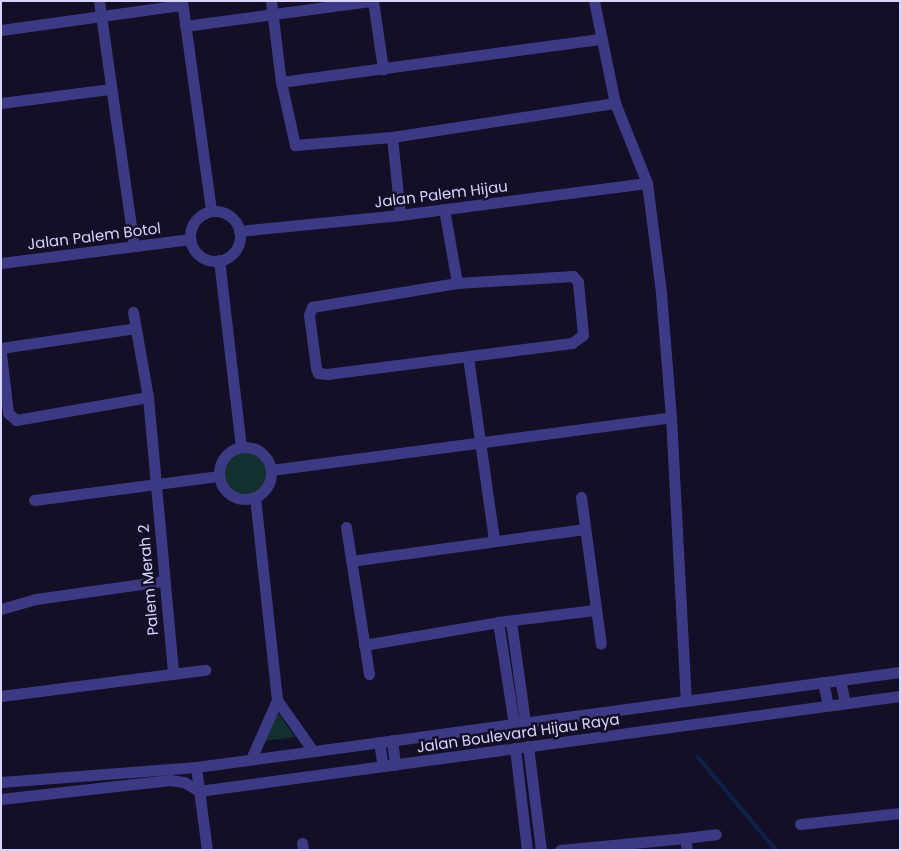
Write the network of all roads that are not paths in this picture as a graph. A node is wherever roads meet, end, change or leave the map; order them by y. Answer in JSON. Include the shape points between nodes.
{"nodes":[{"id":1,"x":99,"y":1,"type":"edge"},
{"id":2,"x":271,"y":1,"type":"edge"},
{"id":3,"x":372,"y":1,"type":"edge"},
{"id":4,"x":594,"y":1,"type":"edge"},
{"id":5,"x":182,"y":3,"type":"edge"},
{"id":6,"x":272,"y":14,"type":"junction"},
{"id":7,"x":101,"y":16,"type":"junction"},
{"id":8,"x":185,"y":26,"type":"junction"},
{"id":9,"x":1,"y":30,"type":"edge"},
{"id":10,"x":601,"y":39,"type":"junction"},
{"id":11,"x":383,"y":69,"type":"junction"},
{"id":12,"x":282,"y":82,"type":"junction"},
{"id":13,"x":111,"y":89,"type":"junction"},
{"id":14,"x":1,"y":103,"type":"edge"},
{"id":15,"x":615,"y":103,"type":"junction"},
{"id":16,"x":392,"y":137,"type":"junction"},
{"id":17,"x":646,"y":183,"type":"junction"},
{"id":18,"x":444,"y":209,"type":"junction"},
{"id":19,"x":211,"y":211,"type":"junction"},
{"id":20,"x":400,"y":215,"type":"junction"},
{"id":21,"x":239,"y":231,"type":"junction"},
{"id":22,"x":190,"y":239,"type":"junction"},
{"id":23,"x":134,"y":246,"type":"junction"},
{"id":24,"x":219,"y":260,"type":"junction"},
{"id":25,"x":1,"y":263,"type":"edge"},
{"id":26,"x":457,"y":282,"type":"junction"},
{"id":27,"x":133,"y":312,"type":"dead end"},
{"id":28,"x":136,"y":328,"type":"junction"},
{"id":29,"x":1,"y":348,"type":"edge"},
{"id":30,"x":1,"y":354,"type":"edge"},
{"id":31,"x":468,"y":357,"type":"junction"},
{"id":32,"x":148,"y":397,"type":"junction"},
{"id":33,"x":671,"y":416,"type":"junction"},
{"id":34,"x":480,"y":444,"type":"junction"},
{"id":35,"x":241,"y":447,"type":"junction"},
{"id":36,"x":271,"y":470,"type":"junction"},
{"id":37,"x":219,"y":476,"type":"junction"},
{"id":38,"x":156,"y":483,"type":"junction"},
{"id":39,"x":255,"y":497,"type":"junction"},
{"id":40,"x":581,"y":497,"type":"dead end"},
{"id":41,"x":34,"y":500,"type":"dead end"},
{"id":42,"x":346,"y":527,"type":"dead end"},
{"id":43,"x":585,"y":529,"type":"junction"},
{"id":44,"x":494,"y":540,"type":"junction"},
{"id":45,"x":351,"y":561,"type":"junction"},
{"id":46,"x":162,"y":581,"type":"junction"},
{"id":47,"x":1,"y":609,"type":"edge"},
{"id":48,"x":594,"y":610,"type":"junction"},
{"id":49,"x":511,"y":621,"type":"junction"},
{"id":50,"x":498,"y":622,"type":"junction"},
{"id":51,"x":600,"y":644,"type":"dead end"},
{"id":52,"x":364,"y":645,"type":"junction"},
{"id":53,"x":205,"y":670,"type":"dead end"},
{"id":54,"x":900,"y":672,"type":"edge"},
{"id":55,"x":173,"y":674,"type":"junction"},
{"id":56,"x":369,"y":674,"type":"dead end"},
{"id":57,"x":840,"y":680,"type":"junction"},
{"id":58,"x":824,"y":682,"type":"junction"},
{"id":59,"x":1,"y":696,"type":"edge"},
{"id":60,"x":900,"y":696,"type":"edge"},
{"id":61,"x":277,"y":700,"type":"junction"},
{"id":62,"x":686,"y":701,"type":"junction"},
{"id":63,"x":845,"y":703,"type":"junction"},
{"id":64,"x":828,"y":706,"type":"junction"},
{"id":65,"x":520,"y":723,"type":"junction"},
{"id":66,"x":392,"y":740,"type":"junction"},
{"id":67,"x":379,"y":742,"type":"junction"},
{"id":68,"x":528,"y":746,"type":"junction"},
{"id":69,"x":515,"y":748,"type":"junction"},
{"id":70,"x":313,"y":751,"type":"junction"},
{"id":71,"x":251,"y":759,"type":"junction"},
{"id":72,"x":395,"y":765,"type":"junction"},
{"id":73,"x":383,"y":766,"type":"junction"},
{"id":74,"x":196,"y":767,"type":"junction"},
{"id":75,"x":1,"y":782,"type":"edge"},
{"id":76,"x":199,"y":791,"type":"junction"},
{"id":77,"x":1,"y":799,"type":"edge"},
{"id":78,"x":536,"y":809,"type":"junction"},
{"id":79,"x":521,"y":810,"type":"junction"},
{"id":80,"x":900,"y":813,"type":"edge"},
{"id":81,"x":800,"y":824,"type":"dead end"},
{"id":82,"x":716,"y":834,"type":"dead end"},
{"id":83,"x":686,"y":844,"type":"edge"},
{"id":84,"x":207,"y":850,"type":"edge"},
{"id":85,"x":526,"y":850,"type":"edge"},
{"id":86,"x":541,"y":850,"type":"edge"},
{"id":87,"x":560,"y":850,"type":"edge"}],
"edges":[{"from":1,"to":7,"type":"street"},
{"from":2,"to":6,"type":"street"},
{"from":3,"to":6,"type":"street"},
{"from":3,"to":11,"type":"street"},
{"from":4,"to":10,"type":"street"},
{"from":5,"to":7,"type":"street"},
{"from":5,"to":8,"type":"street"},
{"from":6,"to":8,"type":"street"},
{"from":6,"to":12,"type":"street"},
{"from":7,"to":9,"type":"street"},
{"from":7,"to":13,"type":"street"},
{"from":8,"to":19,"type":"street"},
{"from":10,"to":11,"type":"street"},
{"from":10,"to":15,"type":"street"},
{"from":11,"to":12,"type":"street"},
{"from":12,"to":16,"type":"street","via":[[295,145]]},
{"from":13,"to":14,"type":"street"},
{"from":13,"to":23,"type":"street"},
{"from":15,"to":16,"type":"street"},
{"from":15,"to":17,"type":"street"},
{"from":16,"to":20,"type":"street"},
{"from":17,"to":18,"type":"street","name":"Jalan Palem Hijau"},
{"from":17,"to":33,"type":"street","via":[[661,293]]},
{"from":18,"to":20,"type":"street","name":"Jalan Palem Hijau"},
{"from":18,"to":26,"type":"street"},
{"from":19,"to":21,"type":"street","via":[[229,215]]},
{"from":19,"to":22,"type":"street","via":[[193,224]]},
{"from":20,"to":21,"type":"street","name":"Jalan Palem Hijau"},
{"from":21,"to":24,"type":"street","via":[[235,250]]},
{"from":22,"to":23,"type":"street","name":"Jalan Palem Botol"},
{"from":22,"to":24,"type":"street","via":[[197,253]]},
{"from":23,"to":25,"type":"street","name":"Jalan Palem Botol"},
{"from":24,"to":35,"type":"street"},
{"from":26,"to":31,"type":"street","via":[[573,276],[578,282],[583,335],[579,339]]},
{"from":26,"to":31,"type":"street","via":[[312,307],[309,315],[316,368],[318,373],[327,374]]},
{"from":27,"to":28,"type":"street","name":"Palem Merah 2"},
{"from":28,"to":29,"type":"street"},
{"from":28,"to":32,"type":"street","name":"Palem Merah 2"},
{"from":30,"to":32,"type":"street","via":[[8,413],[16,420]]},
{"from":31,"to":34,"type":"street"},
{"from":32,"to":38,"type":"street","name":"Palem Merah 2"},
{"from":33,"to":34,"type":"street"},
{"from":33,"to":62,"type":"street"},
{"from":34,"to":36,"type":"street"},
{"from":34,"to":44,"type":"street"},
{"from":35,"to":36,"type":"street","via":[[261,452]]},
{"from":35,"to":37,"type":"street","via":[[224,457]]},
{"from":36,"to":39,"type":"street","via":[[267,486]]},
{"from":37,"to":38,"type":"street"},
{"from":37,"to":39,"type":"street","via":[[224,488],[234,497]]},
{"from":38,"to":41,"type":"street"},
{"from":38,"to":46,"type":"street","name":"Palem Merah 2"},
{"from":39,"to":61,"type":"street"},
{"from":40,"to":43,"type":"street"},
{"from":42,"to":45,"type":"street"},
{"from":43,"to":44,"type":"street"},
{"from":43,"to":48,"type":"street"},
{"from":44,"to":45,"type":"street"},
{"from":45,"to":52,"type":"street"},
{"from":46,"to":47,"type":"street","via":[[36,599]]},
{"from":46,"to":55,"type":"street","name":"Palem Merah 2"},
{"from":48,"to":49,"type":"street"},
{"from":48,"to":51,"type":"street"},
{"from":49,"to":50,"type":"street"},
{"from":49,"to":65,"type":"street"},
{"from":50,"to":52,"type":"street"},
{"from":50,"to":65,"type":"street"},
{"from":52,"to":56,"type":"street"},
{"from":53,"to":55,"type":"street"},
{"from":54,"to":57,"type":"street","name":"Jalan Boulevard Hijau Raya"},
{"from":55,"to":59,"type":"street"},
{"from":57,"to":58,"type":"street","name":"Jalan Boulevard Hijau Raya"},
{"from":57,"to":63,"type":"street"},
{"from":58,"to":62,"type":"street","name":"Jalan Boulevard Hijau Raya"},
{"from":58,"to":64,"type":"street"},
{"from":60,"to":63,"type":"street","name":"Jalan Boulevard Hijau Raya"},
{"from":61,"to":70,"type":"street"},
{"from":61,"to":71,"type":"street"},
{"from":62,"to":65,"type":"street","name":"Jalan Boulevard Hijau Raya"},
{"from":63,"to":64,"type":"street","name":"Jalan Boulevard Hijau Raya"},
{"from":64,"to":68,"type":"street","name":"Jalan Boulevard Hijau Raya"},
{"from":65,"to":66,"type":"street","name":"Jalan Boulevard Hijau Raya"},
{"from":66,"to":67,"type":"street","name":"Jalan Boulevard Hijau Raya"},
{"from":66,"to":72,"type":"street"},
{"from":67,"to":70,"type":"street","name":"Jalan Boulevard Hijau Raya"},
{"from":67,"to":73,"type":"street"},
{"from":68,"to":69,"type":"street","name":"Jalan Boulevard Hijau Raya"},
{"from":68,"to":78,"type":"street"},
{"from":69,"to":72,"type":"street","name":"Jalan Boulevard Hijau Raya"},
{"from":69,"to":79,"type":"street"},
{"from":70,"to":71,"type":"street","name":"Jalan Boulevard Hijau Raya"},
{"from":71,"to":74,"type":"street","name":"Jalan Boulevard Hijau Raya"},
{"from":72,"to":73,"type":"street","name":"Jalan Boulevard Hijau Raya"},
{"from":73,"to":76,"type":"street","name":"Jalan Boulevard Hijau Raya"},
{"from":74,"to":75,"type":"street","name":"Jalan Boulevard Hijau Raya"},
{"from":74,"to":76,"type":"street"},
{"from":76,"to":77,"type":"street","via":[[184,782],[170,780]]},
{"from":76,"to":84,"type":"street"},
{"from":78,"to":79,"type":"street"},
{"from":78,"to":86,"type":"street"},
{"from":79,"to":85,"type":"street"},
{"from":80,"to":81,"type":"street"},
{"from":82,"to":83,"type":"street"},
{"from":83,"to":87,"type":"street"}]}
